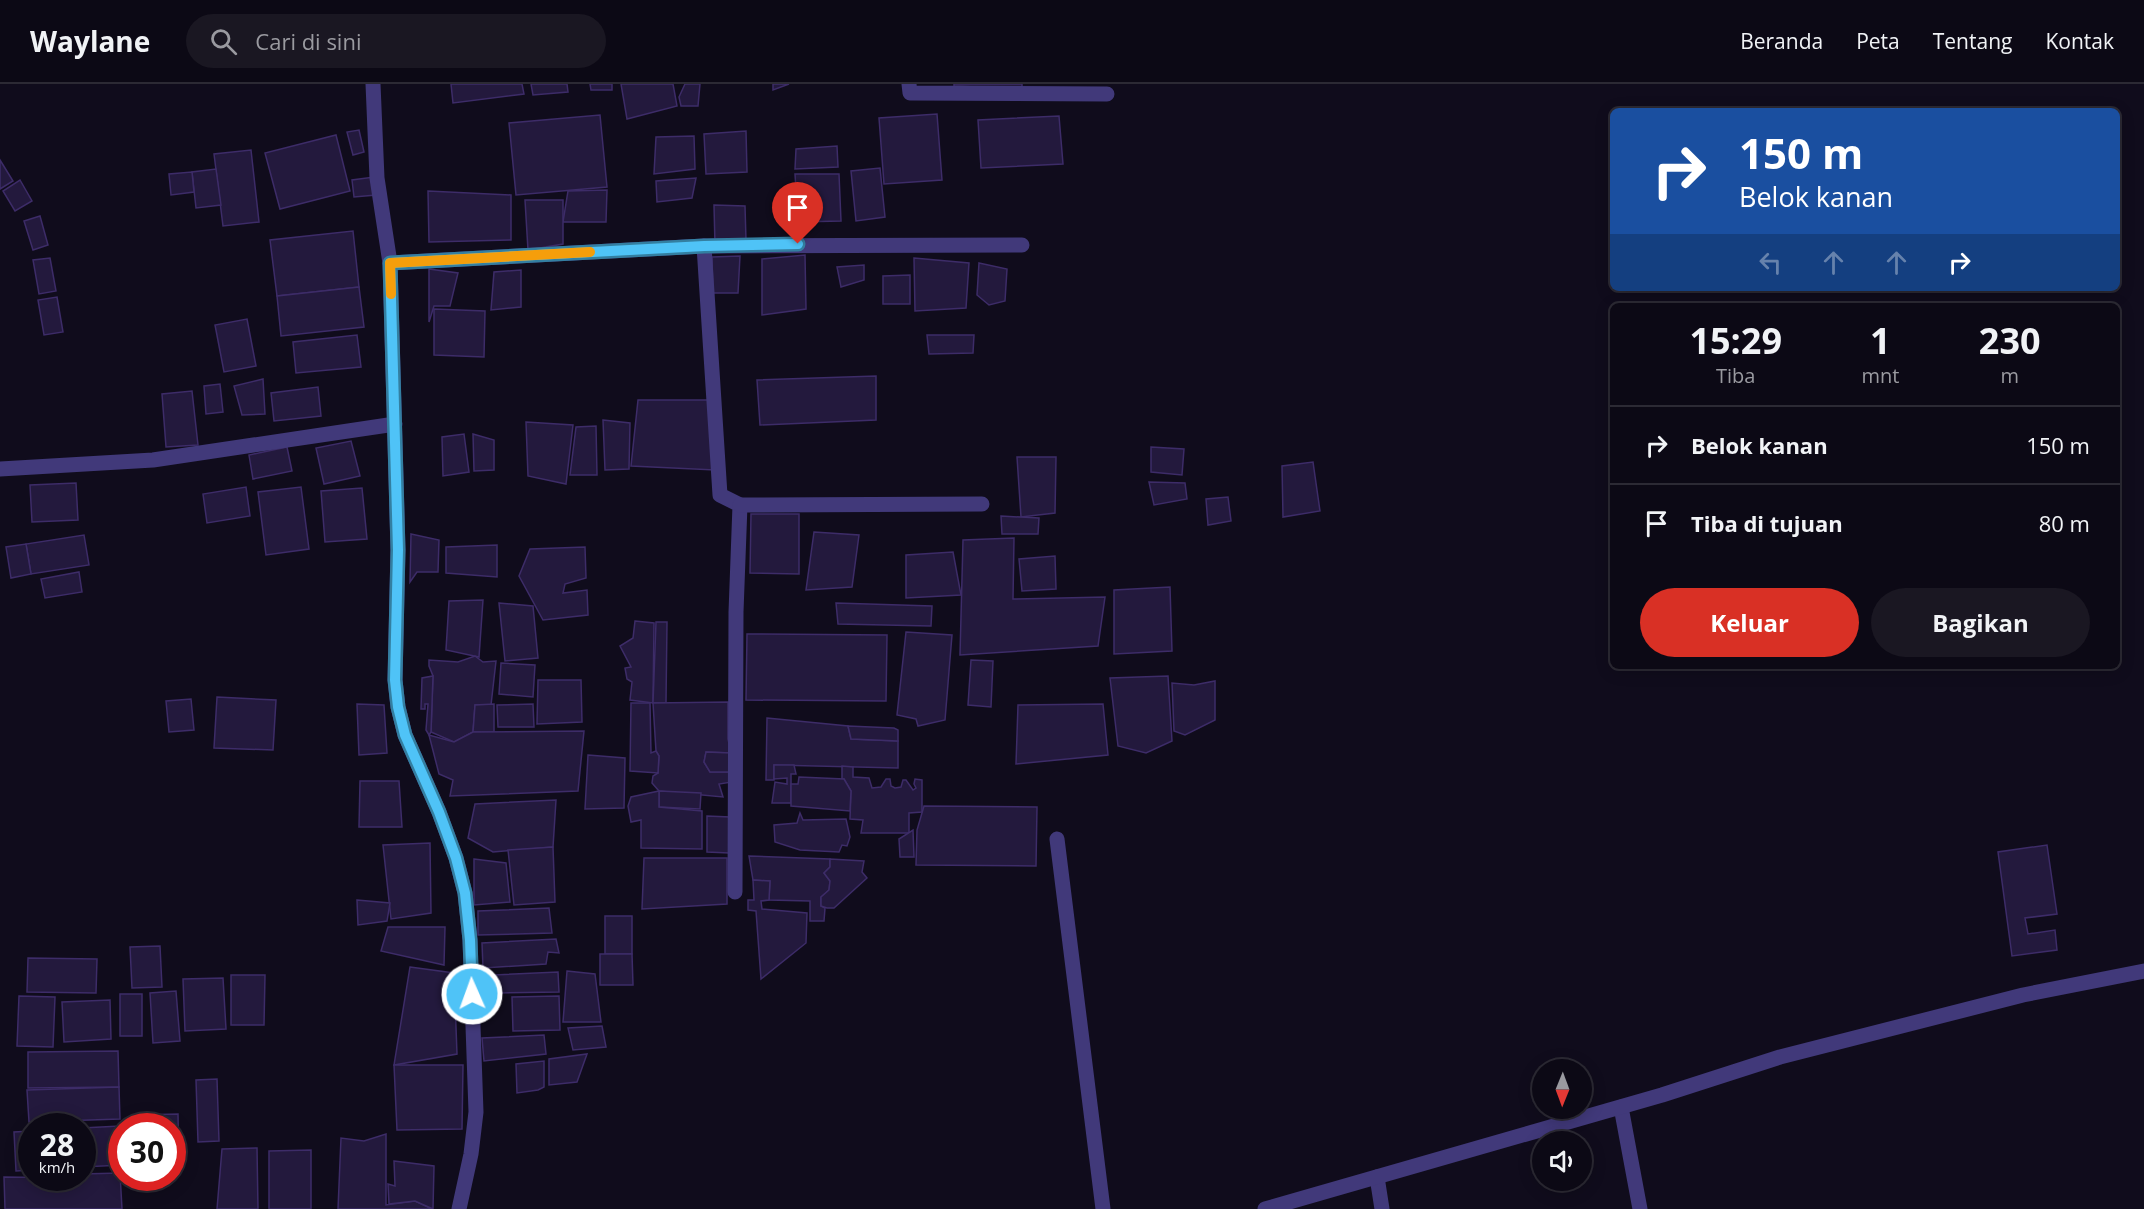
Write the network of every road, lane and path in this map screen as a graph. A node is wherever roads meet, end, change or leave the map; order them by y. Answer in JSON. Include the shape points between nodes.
{"nodes":[{"id":1,"x":373,"y":84,"type":"edge"},
{"id":2,"x":909,"y":84,"type":"edge"},
{"id":3,"x":1107,"y":94,"type":"dead end"},
{"id":4,"x":1022,"y":245,"type":"dead end"},
{"id":5,"x":704,"y":246,"type":"junction"},
{"id":6,"x":390,"y":263,"type":"junction"},
{"id":7,"x":395,"y":424,"type":"junction"},
{"id":8,"x":0,"y":469,"type":"edge"},
{"id":9,"x":982,"y":504,"type":"dead end"},
{"id":10,"x":740,"y":506,"type":"junction"},
{"id":11,"x":1057,"y":839,"type":"dead end"},
{"id":12,"x":735,"y":892,"type":"dead end"},
{"id":13,"x":2144,"y":971,"type":"edge"},
{"id":14,"x":1621,"y":1107,"type":"junction"},
{"id":15,"x":1377,"y":1177,"type":"junction"},
{"id":16,"x":459,"y":1209,"type":"edge"},
{"id":17,"x":1103,"y":1209,"type":"edge"},
{"id":18,"x":1265,"y":1209,"type":"edge"},
{"id":19,"x":1382,"y":1209,"type":"edge"},
{"id":20,"x":1640,"y":1209,"type":"edge"}],
"edges":[{"from":1,"to":6,"type":"street","via":[[377,177]]},
{"from":2,"to":3,"type":"street","via":[[910,93]]},
{"from":4,"to":5,"type":"street"},
{"from":5,"to":6,"type":"street"},
{"from":5,"to":10,"type":"street","via":[[720,495]]},
{"from":6,"to":7,"type":"street"},
{"from":7,"to":8,"type":"street","via":[[153,460]]},
{"from":7,"to":16,"type":"street","via":[[398,707],[405,735],[456,858],[470,940],[476,1112]]},
{"from":9,"to":10,"type":"street"},
{"from":10,"to":12,"type":"street"},
{"from":11,"to":17,"type":"street"},
{"from":13,"to":14,"type":"street","via":[[2023,995],[1875,1032]]},
{"from":14,"to":15,"type":"street"},
{"from":14,"to":20,"type":"street"},
{"from":15,"to":18,"type":"street"},
{"from":15,"to":19,"type":"street"}]}
